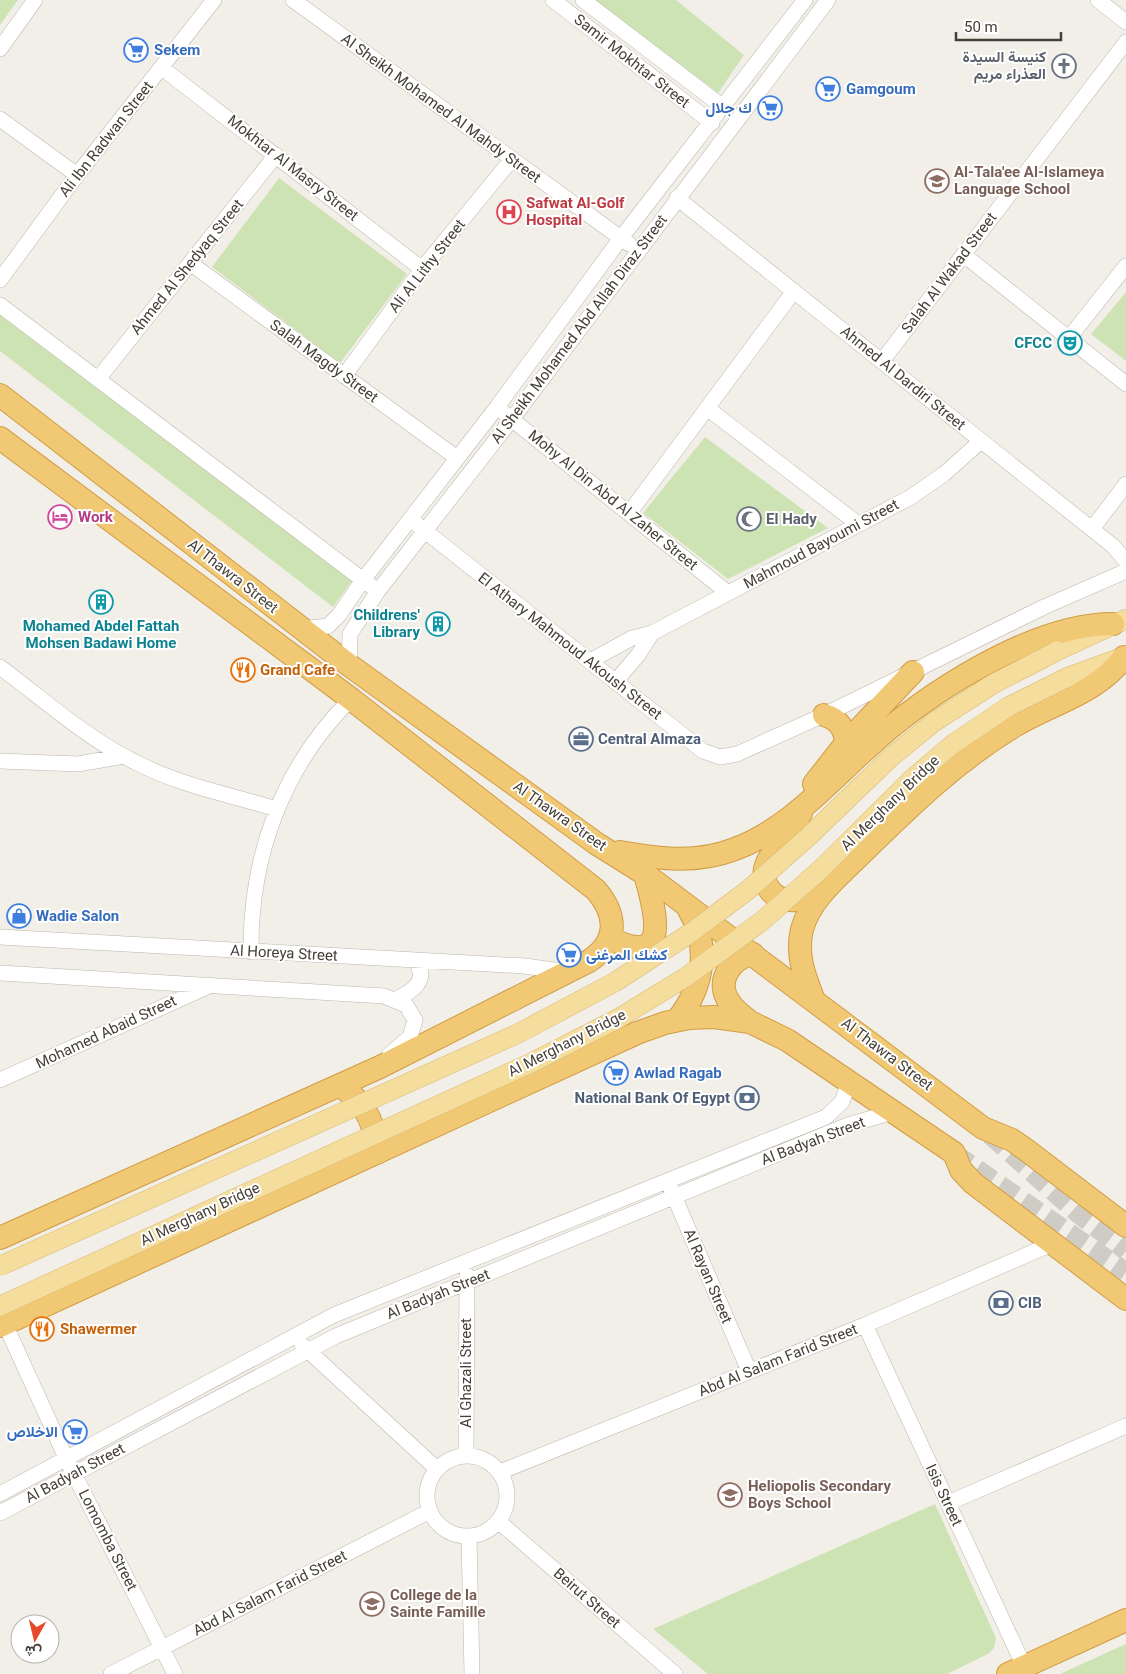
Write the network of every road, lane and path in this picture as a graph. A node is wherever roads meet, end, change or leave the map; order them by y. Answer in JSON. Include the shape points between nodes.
{"nodes":[{"id":1,"x":35,"y":0,"type":"edge"},
{"id":2,"x":214,"y":0,"type":"edge"},
{"id":3,"x":293,"y":0,"type":"edge"},
{"id":4,"x":553,"y":0,"type":"edge"},
{"id":5,"x":583,"y":0,"type":"edge"},
{"id":6,"x":804,"y":0,"type":"edge"},
{"id":7,"x":828,"y":0,"type":"edge"},
{"id":8,"x":1098,"y":0,"type":"edge"},
{"id":9,"x":1126,"y":22,"type":"edge"},
{"id":10,"x":1126,"y":42,"type":"edge"},
{"id":11,"x":0,"y":50,"type":"edge"},
{"id":12,"x":162,"y":68,"type":"junction"},
{"id":13,"x":723,"y":107,"type":"junction"},
{"id":14,"x":0,"y":119,"type":"edge"},
{"id":15,"x":712,"y":123,"type":"junction"},
{"id":16,"x":276,"y":155,"type":"junction"},
{"id":17,"x":512,"y":159,"type":"junction"},
{"id":18,"x":78,"y":175,"type":"junction"},
{"id":19,"x":677,"y":198,"type":"junction"},
{"id":20,"x":621,"y":238,"type":"junction"},
{"id":21,"x":638,"y":251,"type":"junction"},
{"id":22,"x":964,"y":255,"type":"junction"},
{"id":23,"x":190,"y":263,"type":"junction"},
{"id":24,"x":1126,"y":266,"type":"edge"},
{"id":25,"x":422,"y":269,"type":"junction"},
{"id":26,"x":0,"y":280,"type":"edge"},
{"id":27,"x":794,"y":291,"type":"junction"},
{"id":28,"x":0,"y":305,"type":"edge"},
{"id":29,"x":1069,"y":338,"type":"junction"},
{"id":30,"x":882,"y":361,"type":"junction"},
{"id":31,"x":344,"y":376,"type":"junction"},
{"id":32,"x":98,"y":379,"type":"junction"},
{"id":33,"x":1126,"y":384,"type":"edge"},
{"id":34,"x":0,"y":395,"type":"edge"},
{"id":35,"x":497,"y":407,"type":"junction"},
{"id":36,"x":706,"y":408,"type":"junction"},
{"id":37,"x":512,"y":419,"type":"junction"},
{"id":38,"x":0,"y":438,"type":"edge"},
{"id":39,"x":981,"y":441,"type":"junction"},
{"id":40,"x":457,"y":458,"type":"junction"},
{"id":41,"x":1126,"y":484,"type":"edge"},
{"id":42,"x":630,"y":512,"type":"junction"},
{"id":43,"x":410,"y":519,"type":"junction"},
{"id":44,"x":858,"y":524,"type":"junction"},
{"id":45,"x":1092,"y":529,"type":"junction"},
{"id":46,"x":424,"y":531,"type":"junction"},
{"id":47,"x":1126,"y":561,"type":"edge"},
{"id":48,"x":1126,"y":572,"type":"edge"},
{"id":49,"x":363,"y":580,"type":"junction"},
{"id":50,"x":378,"y":591,"type":"junction"},
{"id":51,"x":728,"y":593,"type":"junction"},
{"id":52,"x":1119,"y":622,"type":"edge"},
{"id":53,"x":302,"y":629,"type":"junction"},
{"id":54,"x":652,"y":633,"type":"junction"},
{"id":55,"x":1125,"y":656,"type":"edge"},
{"id":56,"x":590,"y":661,"type":"junction"},
{"id":57,"x":349,"y":665,"type":"junction"},
{"id":58,"x":0,"y":667,"type":"edge"},
{"id":59,"x":913,"y":672,"type":"junction"},
{"id":60,"x":615,"y":682,"type":"junction"},
{"id":61,"x":351,"y":699,"type":"junction"},
{"id":62,"x":824,"y":715,"type":"junction"},
{"id":63,"x":846,"y":743,"type":"junction"},
{"id":64,"x":124,"y":756,"type":"junction"},
{"id":65,"x":0,"y":760,"type":"edge"},
{"id":66,"x":804,"y":805,"type":"junction"},
{"id":67,"x":277,"y":809,"type":"junction"},
{"id":68,"x":607,"y":850,"type":"junction"},
{"id":69,"x":645,"y":874,"type":"junction"},
{"id":70,"x":821,"y":894,"type":"junction"},
{"id":71,"x":685,"y":904,"type":"junction"},
{"id":72,"x":0,"y":937,"type":"edge"},
{"id":73,"x":610,"y":937,"type":"junction"},
{"id":74,"x":251,"y":952,"type":"junction"},
{"id":75,"x":753,"y":954,"type":"junction"},
{"id":76,"x":415,"y":961,"type":"junction"},
{"id":77,"x":568,"y":972,"type":"junction"},
{"id":78,"x":0,"y":973,"type":"edge"},
{"id":79,"x":213,"y":985,"type":"junction"},
{"id":80,"x":813,"y":998,"type":"junction"},
{"id":81,"x":396,"y":999,"type":"junction"},
{"id":82,"x":677,"y":1020,"type":"junction"},
{"id":83,"x":750,"y":1022,"type":"junction"},
{"id":84,"x":380,"y":1067,"type":"junction"},
{"id":85,"x":0,"y":1080,"type":"edge"},
{"id":86,"x":848,"y":1082,"type":"junction"},
{"id":87,"x":339,"y":1085,"type":"junction"},
{"id":88,"x":893,"y":1112,"type":"junction"},
{"id":89,"x":376,"y":1153,"type":"junction"},
{"id":90,"x":667,"y":1181,"type":"junction"},
{"id":91,"x":674,"y":1197,"type":"junction"},
{"id":92,"x":1126,"y":1226,"type":"edge"},
{"id":93,"x":0,"y":1238,"type":"edge"},
{"id":94,"x":1054,"y":1243,"type":"junction"},
{"id":95,"x":467,"y":1261,"type":"junction"},
{"id":96,"x":0,"y":1266,"type":"edge"},
{"id":97,"x":467,"y":1282,"type":"junction"},
{"id":98,"x":1126,"y":1299,"type":"edge"},
{"id":99,"x":2,"y":1319,"type":"edge"},
{"id":100,"x":865,"y":1325,"type":"junction"},
{"id":101,"x":291,"y":1336,"type":"junction"},
{"id":102,"x":307,"y":1350,"type":"junction"},
{"id":103,"x":749,"y":1372,"type":"junction"},
{"id":104,"x":1126,"y":1426,"type":"edge"},
{"id":105,"x":466,"y":1456,"type":"junction"},
{"id":106,"x":66,"y":1458,"type":"junction"},
{"id":107,"x":437,"y":1469,"type":"junction"},
{"id":108,"x":500,"y":1472,"type":"junction"},
{"id":109,"x":74,"y":1474,"type":"junction"},
{"id":110,"x":0,"y":1494,"type":"edge"},
{"id":111,"x":948,"y":1503,"type":"junction"},
{"id":112,"x":430,"y":1511,"type":"junction"},
{"id":113,"x":0,"y":1513,"type":"edge"},
{"id":114,"x":498,"y":1521,"type":"junction"},
{"id":115,"x":469,"y":1536,"type":"junction"},
{"id":116,"x":1126,"y":1620,"type":"edge"},
{"id":117,"x":163,"y":1648,"type":"junction"},
{"id":118,"x":1016,"y":1670,"type":"edge"},
{"id":119,"x":111,"y":1674,"type":"edge"},
{"id":120,"x":175,"y":1674,"type":"edge"},
{"id":121,"x":472,"y":1674,"type":"edge"},
{"id":122,"x":675,"y":1674,"type":"edge"}],
"edges":[{"from":1,"to":11,"type":"street"},
{"from":2,"to":12,"type":"street","name":"Ali Ibn Radwan Street"},
{"from":3,"to":17,"type":"street","name":"Al Sheikh Mohamed Al Mahdy Street"},
{"from":4,"to":15,"type":"street","name":"Samir Mokhtar Street"},
{"from":5,"to":13,"type":"street","name":"Samir Mokhtar Street"},
{"from":6,"to":13,"type":"street","name":"Al Sheikh Mohamed Abd Allah Diraz Street"},
{"from":7,"to":19,"type":"street","name":"Al Sheikh Mohamed Abd Allah Diraz Street"},
{"from":8,"to":9,"type":"street"},
{"from":10,"to":22,"type":"street","name":"Salah Al Wakad Street"},
{"from":12,"to":16,"type":"street","name":"Mokhtar Al Masry Street"},
{"from":12,"to":18,"type":"street","name":"Ali Ibn Radwan Street"},
{"from":13,"to":15,"type":"street","name":"Al Sheikh Mohamed Abd Allah Diraz Street"},
{"from":14,"to":18,"type":"street"},
{"from":15,"to":20,"type":"street","name":"Al Sheikh Mohamed Abd Allah Diraz Street"},
{"from":16,"to":23,"type":"street","name":"Ahmed Al Shedyaq Street"},
{"from":16,"to":25,"type":"street","name":"Mokhtar Al Masry Street"},
{"from":17,"to":20,"type":"street","name":"Al Sheikh Mohamed Al Mahdy Street"},
{"from":17,"to":25,"type":"street","name":"Ali Al Lithy Street"},
{"from":18,"to":26,"type":"street","name":"Ali Ibn Radwan Street"},
{"from":19,"to":21,"type":"street","name":"Al Sheikh Mohamed Abd Allah Diraz Street"},
{"from":19,"to":27,"type":"street","name":"Ahmed Al Dardiri Street"},
{"from":20,"to":21,"type":"street","name":"Al Sheikh Mohamed Al Mahdy Street"},
{"from":20,"to":35,"type":"street","name":"Al Sheikh Mohamed Abd Allah Diraz Street"},
{"from":21,"to":37,"type":"street","name":"Al Sheikh Mohamed Abd Allah Diraz Street"},
{"from":22,"to":29,"type":"street"},
{"from":22,"to":30,"type":"street","name":"Salah Al Wakad Street"},
{"from":23,"to":31,"type":"street","name":"Salah Magdy Street"},
{"from":23,"to":32,"type":"street","name":"Ahmed Al Shedyaq Street"},
{"from":24,"to":29,"type":"street"},
{"from":25,"to":31,"type":"street","name":"Ali Al Lithy Street"},
{"from":27,"to":30,"type":"street","name":"Ahmed Al Dardiri Street"},
{"from":27,"to":36,"type":"street"},
{"from":28,"to":32,"type":"street"},
{"from":29,"to":33,"type":"street"},
{"from":30,"to":39,"type":"street","name":"Ahmed Al Dardiri Street"},
{"from":31,"to":40,"type":"street","name":"Salah Magdy Street"},
{"from":32,"to":49,"type":"street"},
{"from":34,"to":53,"type":"highway","name":"Al Thawra Street"},
{"from":35,"to":37,"type":"street","name":"Mohy Al Din Abd Al Zaher Street"},
{"from":35,"to":40,"type":"street","name":"Al Sheikh Mohamed Abd Allah Diraz Street"},
{"from":36,"to":42,"type":"street"},
{"from":36,"to":44,"type":"street"},
{"from":37,"to":42,"type":"street","name":"Mohy Al Din Abd Al Zaher Street"},
{"from":37,"to":46,"type":"street","name":"Al Sheikh Mohamed Abd Allah Diraz Street"},
{"from":38,"to":61,"type":"highway","name":"Al Thawra Street"},
{"from":39,"to":44,"type":"street","name":"Mahmoud Bayoumi Street","via":[[944,474],[911,497]]},
{"from":39,"to":45,"type":"street","name":"Ahmed Al Dardiri Street"},
{"from":40,"to":43,"type":"street","name":"Al Sheikh Mohamed Abd Allah Diraz Street"},
{"from":41,"to":45,"type":"street"},
{"from":42,"to":51,"type":"street","name":"Mohy Al Din Abd Al Zaher Street"},
{"from":43,"to":46,"type":"street","name":"El Athary Mahmoud Akoush Street"},
{"from":43,"to":49,"type":"street","name":"Al Sheikh Mohamed Abd Allah Diraz Street"},
{"from":44,"to":51,"type":"street","name":"Mahmoud Bayoumi Street"},
{"from":45,"to":47,"type":"street","name":"Ahmed Al Dardiri Street"},
{"from":46,"to":50,"type":"street","name":"Al Sheikh Mohamed Abd Allah Diraz Street"},
{"from":46,"to":56,"type":"street","name":"El Athary Mahmoud Akoush Street"},
{"from":48,"to":59,"type":"street","via":[[1044,607]]},
{"from":49,"to":50,"type":"street"},
{"from":49,"to":53,"type":"street","name":"Al Sheikh Mohamed Abd Allah Diraz Street","via":[[334,621],[321,628]]},
{"from":50,"to":57,"type":"street","name":"Al Sheikh Mohamed Abd Allah Diraz Street","via":[[350,634]]},
{"from":51,"to":54,"type":"street","name":"Mahmoud Bayoumi Street"},
{"from":52,"to":66,"type":"highway","via":[[1085,627],[1043,639],[956,681],[890,728]]},
{"from":52,"to":96,"type":"main road","name":"Al Merghany Bridge","bridge":true,"via":[[981,691],[934,722],[890,758],[748,890],[692,932],[614,982],[517,1034]]},
{"from":53,"to":57,"type":"highway","name":"Al Thawra Street"},
{"from":54,"to":56,"type":"street","name":"Mahmoud Bayoumi Street","via":[[632,638]]},
{"from":54,"to":60,"type":"street","via":[[644,648]]},
{"from":55,"to":70,"type":"highway","via":[[1094,686],[1017,724],[958,764],[914,801]]},
{"from":55,"to":99,"type":"main road","name":"Al Merghany Bridge","bridge":true,"via":[[1068,677],[1008,707],[953,744],[768,916],[710,960],[636,1008],[542,1058]]},
{"from":56,"to":60,"type":"street","name":"El Athary Mahmoud Akoush Street"},
{"from":57,"to":68,"type":"highway","name":"Al Thawra Street"},
{"from":58,"to":64,"type":"street"},
{"from":59,"to":62,"type":"street"},
{"from":59,"to":63,"type":"highway"},
{"from":60,"to":62,"type":"street","name":"El Athary Mahmoud Akoush Street","via":[[703,751],[720,757],[738,754]]},
{"from":61,"to":67,"type":"street","via":[[309,750]]},
{"from":61,"to":73,"type":"highway","name":"Al Thawra Street","via":[[596,890],[608,908]]},
{"from":62,"to":63,"type":"highway","via":[[838,722],[846,735]]},
{"from":63,"to":66,"type":"highway","via":[[815,781]]},
{"from":64,"to":65,"type":"street","via":[[78,764]]},
{"from":64,"to":67,"type":"street","via":[[168,776]]},
{"from":66,"to":68,"type":"highway","via":[[754,841],[709,857],[668,860]]},
{"from":66,"to":70,"type":"highway","via":[[792,831],[768,858],[764,876],[772,893],[783,900]]},
{"from":67,"to":74,"type":"street","via":[[256,879]]},
{"from":68,"to":69,"type":"highway","name":"Al Thawra Street"},
{"from":69,"to":71,"type":"highway","name":"Al Thawra Street"},
{"from":69,"to":73,"type":"highway","via":[[655,921],[654,934],[646,944],[635,948],[624,946]]},
{"from":70,"to":80,"type":"highway","via":[[806,919],[800,947],[804,975]]},
{"from":71,"to":75,"type":"highway","name":"Al Thawra Street"},
{"from":71,"to":82,"type":"highway","via":[[700,940],[702,966],[691,1001]]},
{"from":72,"to":74,"type":"street","name":"Al Horeya Street"},
{"from":73,"to":77,"type":"highway","via":[[608,946],[601,953]]},
{"from":74,"to":76,"type":"street","name":"Al Horeya Street"},
{"from":75,"to":80,"type":"highway","name":"Al Thawra Street"},
{"from":75,"to":83,"type":"highway","via":[[730,966],[724,985],[730,1004]]},
{"from":76,"to":77,"type":"street","name":"Al Horeya Street","via":[[532,966]]},
{"from":76,"to":81,"type":"street","via":[[421,972],[418,985]]},
{"from":77,"to":84,"type":"highway"},
{"from":78,"to":79,"type":"street"},
{"from":79,"to":81,"type":"street","via":[[378,995]]},
{"from":79,"to":85,"type":"street","name":"Mohamed Abaid Street"},
{"from":80,"to":92,"type":"highway","name":"Al Thawra Street","via":[[983,1128],[1012,1140]]},
{"from":81,"to":84,"type":"street","via":[[410,1009],[415,1020],[414,1029],[407,1041]]},
{"from":82,"to":83,"type":"highway","via":[[714,1017]]},
{"from":82,"to":89,"type":"highway","via":[[653,1027]]},
{"from":83,"to":86,"type":"highway","via":[[787,1040]]},
{"from":84,"to":87,"type":"highway"},
{"from":86,"to":88,"type":"highway"},
{"from":86,"to":90,"type":"street","name":"Al Badyah Street","via":[[842,1102],[826,1117]]},
{"from":87,"to":89,"type":"highway","via":[[369,1114],[376,1134]]},
{"from":87,"to":93,"type":"highway"},
{"from":88,"to":91,"type":"street","name":"Al Badyah Street","via":[[848,1125]]},
{"from":88,"to":94,"type":"highway","via":[[954,1154],[974,1183]]},
{"from":89,"to":99,"type":"highway"},
{"from":90,"to":91,"type":"street","name":"Al Rayan Street"},
{"from":90,"to":95,"type":"street","name":"Al Badyah Street"},
{"from":91,"to":97,"type":"street","name":"Al Badyah Street"},
{"from":91,"to":103,"type":"street","name":"Al Rayan Street"},
{"from":94,"to":98,"type":"highway"},
{"from":94,"to":100,"type":"street","name":"Abd Al Salam Farid Street"},
{"from":95,"to":97,"type":"street","name":"Al Ghazali Street"},
{"from":95,"to":101,"type":"street","name":"Al Badyah Street"},
{"from":97,"to":102,"type":"street","name":"Al Badyah Street"},
{"from":97,"to":105,"type":"street","name":"Al Ghazali Street"},
{"from":99,"to":106,"type":"street","name":"Lomomba Street"},
{"from":100,"to":103,"type":"street","name":"Abd Al Salam Farid Street"},
{"from":100,"to":111,"type":"street","name":"Isis Street"},
{"from":101,"to":102,"type":"street"},
{"from":101,"to":106,"type":"street","name":"Al Badyah Street"},
{"from":102,"to":107,"type":"street"},
{"from":102,"to":109,"type":"street","name":"Al Badyah Street"},
{"from":103,"to":108,"type":"street","name":"Abd Al Salam Farid Street"},
{"from":104,"to":111,"type":"street"},
{"from":105,"to":107,"type":"street","via":[[455,1457]]},
{"from":105,"to":108,"type":"street","via":[[485,1460]]},
{"from":106,"to":109,"type":"street","name":"Lomomba Street"},
{"from":106,"to":110,"type":"street","name":"Al Badyah Street"},
{"from":107,"to":112,"type":"street","via":[[427,1489]]},
{"from":108,"to":114,"type":"street","via":[[507,1493],[506,1508]]},
{"from":109,"to":113,"type":"street","name":"Al Badyah Street"},
{"from":109,"to":117,"type":"street","name":"Lomomba Street"},
{"from":111,"to":118,"type":"street","name":"Isis Street"},
{"from":112,"to":115,"type":"street","via":[[435,1520],[450,1532]]},
{"from":112,"to":117,"type":"street","name":"Abd Al Salam Farid Street"},
{"from":114,"to":115,"type":"street","via":[[485,1532]]},
{"from":114,"to":122,"type":"street","name":"Beirut Street"},
{"from":115,"to":121,"type":"street"},
{"from":116,"to":118,"type":"highway"},
{"from":117,"to":119,"type":"street","name":"Abd Al Salam Farid Street"},
{"from":117,"to":120,"type":"street","name":"Lomomba Street"}]}
